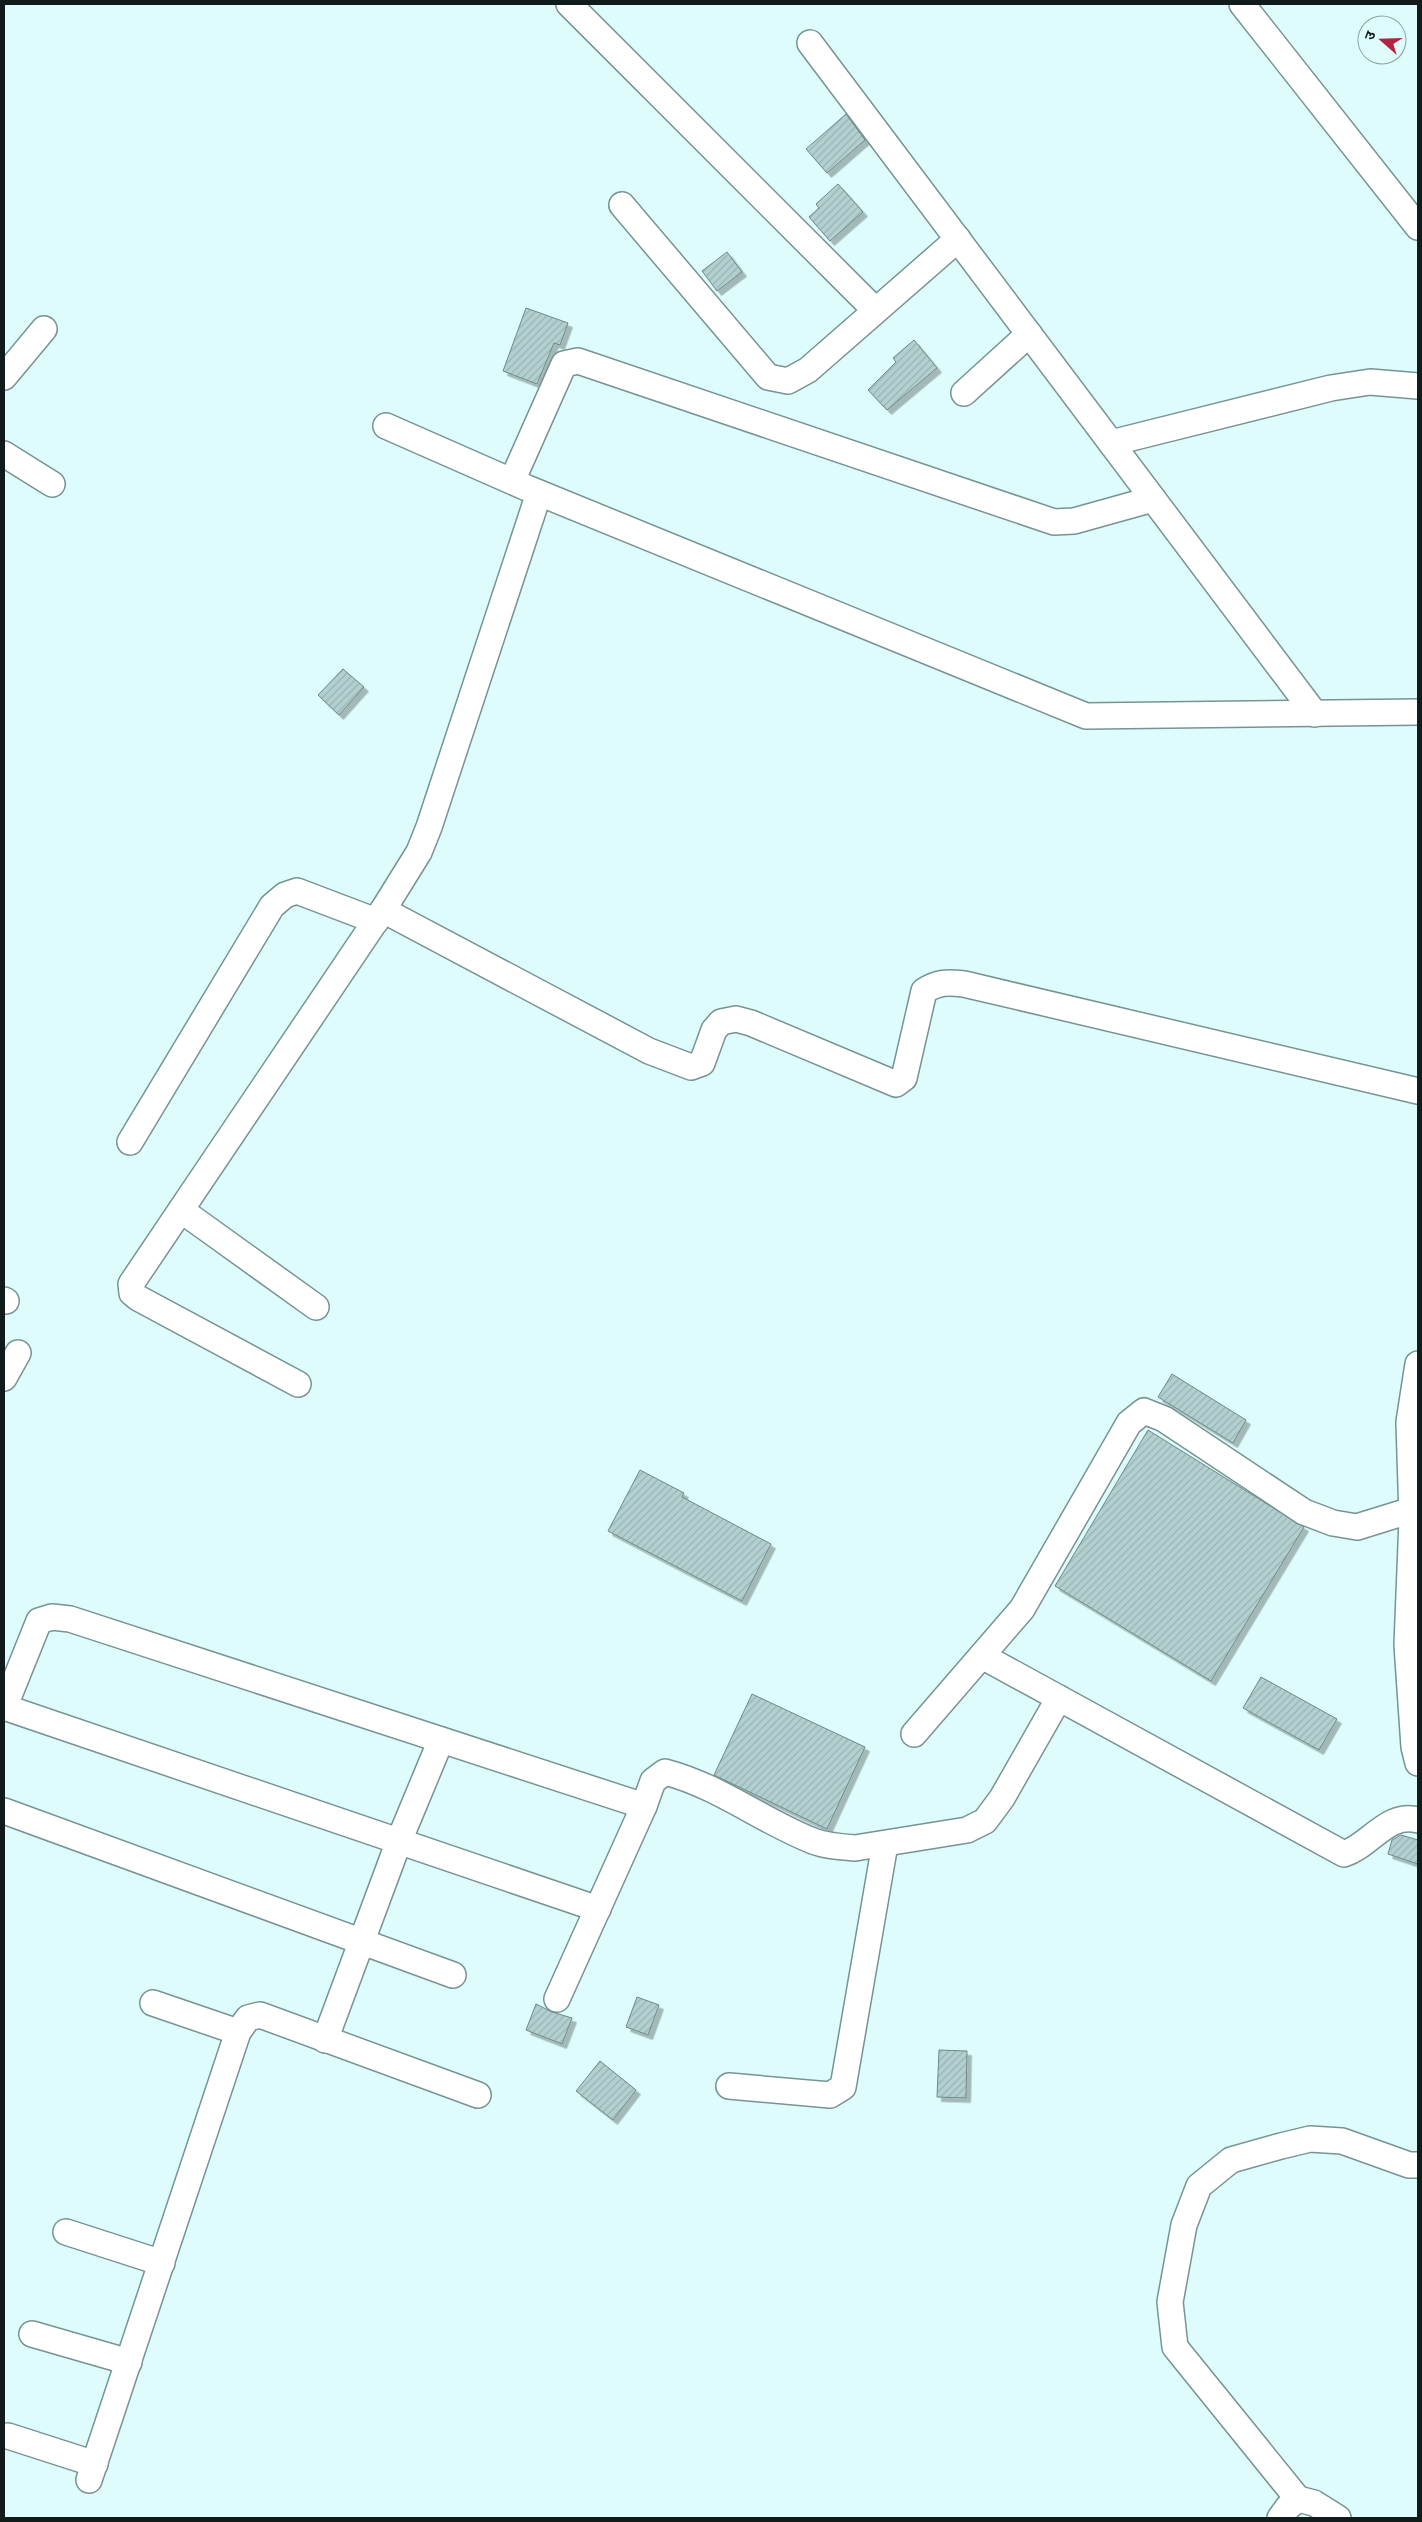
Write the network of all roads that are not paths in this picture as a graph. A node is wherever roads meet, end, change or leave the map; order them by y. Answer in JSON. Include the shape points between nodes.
{"nodes":[{"id":1,"x":569,"y":4,"type":"edge"},
{"id":2,"x":1242,"y":4,"type":"edge"},
{"id":3,"x":810,"y":43,"type":"dead end"},
{"id":4,"x":622,"y":205,"type":"dead end"},
{"id":5,"x":1418,"y":227,"type":"edge"},
{"id":6,"x":958,"y":239,"type":"junction"},
{"id":7,"x":875,"y":310,"type":"junction"},
{"id":8,"x":44,"y":329,"type":"dead end"},
{"id":9,"x":1029,"y":334,"type":"junction"},
{"id":10,"x":4,"y":377,"type":"edge"},
{"id":11,"x":1418,"y":386,"type":"edge"},
{"id":12,"x":964,"y":393,"type":"dead end"},
{"id":13,"x":386,"y":426,"type":"dead end"},
{"id":14,"x":1111,"y":443,"type":"junction"},
{"id":15,"x":4,"y":454,"type":"edge"},
{"id":16,"x":512,"y":481,"type":"junction"},
{"id":17,"x":52,"y":484,"type":"dead end"},
{"id":18,"x":539,"y":493,"type":"junction"},
{"id":19,"x":1153,"y":500,"type":"junction"},
{"id":20,"x":1418,"y":712,"type":"edge"},
{"id":21,"x":1315,"y":714,"type":"junction"},
{"id":22,"x":379,"y":916,"type":"junction"},
{"id":23,"x":1418,"y":1091,"type":"edge"},
{"id":24,"x":130,"y":1142,"type":"dead end"},
{"id":25,"x":181,"y":1210,"type":"junction"},
{"id":26,"x":316,"y":1307,"type":"dead end"},
{"id":27,"x":18,"y":1353,"type":"dead end"},
{"id":28,"x":1418,"y":1364,"type":"edge"},
{"id":29,"x":4,"y":1378,"type":"edge"},
{"id":30,"x":298,"y":1384,"type":"dead end"},
{"id":31,"x":1414,"y":1516,"type":"edge"},
{"id":32,"x":982,"y":1656,"type":"junction"},
{"id":33,"x":1059,"y":1698,"type":"junction"},
{"id":34,"x":4,"y":1708,"type":"edge"},
{"id":35,"x":914,"y":1734,"type":"dead end"},
{"id":36,"x":441,"y":1740,"type":"junction"},
{"id":37,"x":1418,"y":1763,"type":"edge"},
{"id":38,"x":644,"y":1806,"type":"junction"},
{"id":39,"x":4,"y":1811,"type":"edge"},
{"id":40,"x":1418,"y":1820,"type":"edge"},
{"id":41,"x":399,"y":1842,"type":"junction"},
{"id":42,"x":885,"y":1844,"type":"junction"},
{"id":43,"x":598,"y":1909,"type":"junction"},
{"id":44,"x":362,"y":1941,"type":"junction"},
{"id":45,"x":454,"y":1975,"type":"dead end"},
{"id":46,"x":557,"y":1998,"type":"dead end"},
{"id":47,"x":153,"y":2003,"type":"dead end"},
{"id":48,"x":238,"y":2032,"type":"junction"},
{"id":49,"x":325,"y":2040,"type":"junction"},
{"id":50,"x":729,"y":2086,"type":"dead end"},
{"id":51,"x":478,"y":2095,"type":"dead end"},
{"id":52,"x":1418,"y":2165,"type":"edge"},
{"id":53,"x":66,"y":2232,"type":"dead end"},
{"id":54,"x":162,"y":2263,"type":"junction"},
{"id":55,"x":32,"y":2334,"type":"dead end"},
{"id":56,"x":129,"y":2362,"type":"junction"},
{"id":57,"x":8,"y":2436,"type":"dead end"},
{"id":58,"x":1298,"y":2499,"type":"junction"},
{"id":59,"x":1280,"y":2518,"type":"edge"},
{"id":60,"x":1338,"y":2518,"type":"edge"}],
"edges":[{"from":1,"to":7,"type":"street"},
{"from":2,"to":5,"type":"street"},
{"from":3,"to":6,"type":"street"},
{"from":4,"to":7,"type":"street","via":[[768,377],[788,381],[808,370]]},
{"from":6,"to":7,"type":"street"},
{"from":6,"to":9,"type":"street"},
{"from":8,"to":10,"type":"street"},
{"from":9,"to":12,"type":"street"},
{"from":9,"to":14,"type":"street"},
{"from":11,"to":14,"type":"street","via":[[1370,382],[1331,388]]},
{"from":13,"to":16,"type":"street"},
{"from":14,"to":19,"type":"street"},
{"from":15,"to":17,"type":"street"},
{"from":16,"to":18,"type":"street"},
{"from":16,"to":19,"type":"street","via":[[564,364],[578,361],[1045,520],[1074,521]]},
{"from":18,"to":21,"type":"street","via":[[1086,716]]},
{"from":18,"to":22,"type":"street","via":[[429,827],[419,852]]},
{"from":19,"to":21,"type":"street"},
{"from":20,"to":21,"type":"street"},
{"from":22,"to":23,"type":"street","via":[[648,1051],[691,1067],[702,1063],[714,1030],[721,1022],[736,1020],[751,1023],[896,1084],[904,1078],[924,991],[937,983],[948,982]]},
{"from":22,"to":24,"type":"street","via":[[297,891],[285,895],[272,906]]},
{"from":22,"to":25,"type":"street"},
{"from":25,"to":26,"type":"street"},
{"from":25,"to":30,"type":"street","via":[[131,1284],[132,1293]]},
{"from":27,"to":29,"type":"street"},
{"from":28,"to":31,"type":"street","via":[[1409,1422]]},
{"from":31,"to":32,"type":"street","via":[[1357,1526],[1333,1523],[1304,1512],[1164,1419],[1144,1411],[1129,1423],[1022,1609]]},
{"from":31,"to":37,"type":"street","via":[[1407,1645]]},
{"from":32,"to":33,"type":"street"},
{"from":32,"to":35,"type":"street"},
{"from":33,"to":40,"type":"street","via":[[1344,1854],[1355,1851],[1392,1821]]},
{"from":33,"to":42,"type":"street","via":[[1002,1798],[985,1821],[967,1830]]},
{"from":34,"to":36,"type":"street","via":[[39,1621],[52,1617],[70,1619]]},
{"from":34,"to":41,"type":"street"},
{"from":36,"to":38,"type":"street"},
{"from":36,"to":41,"type":"street"},
{"from":38,"to":42,"type":"street","via":[[653,1781],[665,1772],[690,1779],[814,1841],[855,1848]]},
{"from":38,"to":43,"type":"street"},
{"from":39,"to":44,"type":"street"},
{"from":41,"to":43,"type":"street"},
{"from":41,"to":44,"type":"street"},
{"from":42,"to":50,"type":"street","via":[[843,2087],[830,2095]]},
{"from":43,"to":46,"type":"street"},
{"from":44,"to":45,"type":"street"},
{"from":44,"to":49,"type":"street"},
{"from":47,"to":48,"type":"street"},
{"from":48,"to":49,"type":"street","via":[[248,2018],[260,2015]]},
{"from":48,"to":54,"type":"street"},
{"from":49,"to":51,"type":"street"},
{"from":52,"to":58,"type":"street","via":[[1409,2165],[1342,2142],[1310,2139],[1281,2146],[1231,2160],[1199,2186],[1184,2225],[1170,2302],[1175,2347]]},
{"from":53,"to":54,"type":"street"},
{"from":54,"to":56,"type":"street"},
{"from":55,"to":56,"type":"street"},
{"from":56,"to":57,"type":"street","via":[[92,2472]]},
{"from":58,"to":59,"type":"street"},
{"from":58,"to":60,"type":"street","via":[[1314,2503]]}]}
